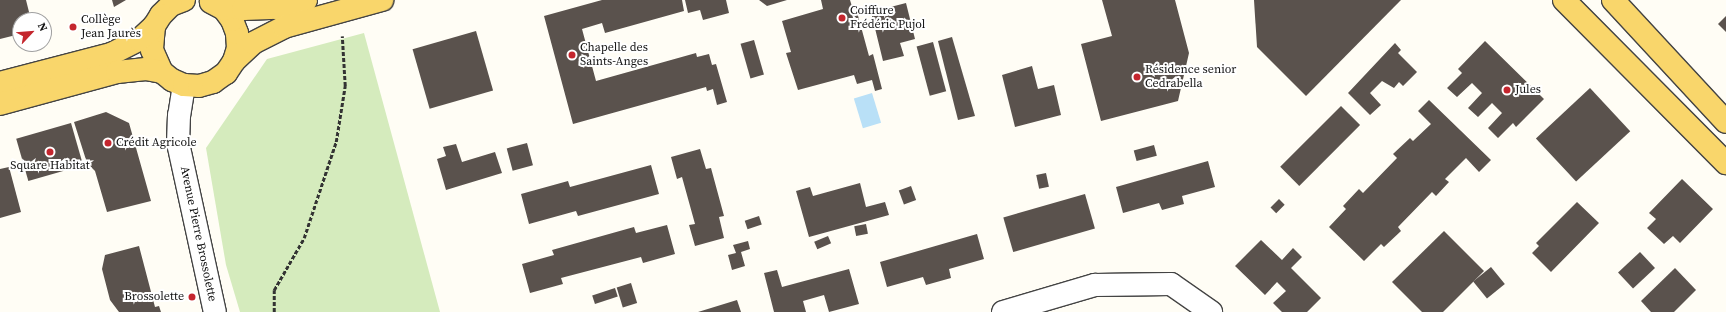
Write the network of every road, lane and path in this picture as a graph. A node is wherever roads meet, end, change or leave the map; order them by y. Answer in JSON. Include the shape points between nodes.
{"nodes":[{"id":1,"x":184,"y":0,"type":"edge"},
{"id":2,"x":306,"y":0,"type":"edge"},
{"id":3,"x":382,"y":0,"type":"edge"},
{"id":4,"x":1564,"y":0,"type":"edge"},
{"id":5,"x":1613,"y":0,"type":"edge"},
{"id":6,"x":208,"y":1,"type":"edge"},
{"id":7,"x":340,"y":11,"type":"junction"},
{"id":8,"x":154,"y":26,"type":"junction"},
{"id":9,"x":234,"y":61,"type":"junction"},
{"id":10,"x":162,"y":72,"type":"junction"},
{"id":11,"x":0,"y":83,"type":"edge"},
{"id":12,"x":184,"y":85,"type":"junction"},
{"id":13,"x":0,"y":104,"type":"edge"},
{"id":14,"x":1726,"y":122,"type":"edge"},
{"id":15,"x":1726,"y":163,"type":"edge"},
{"id":16,"x":215,"y":312,"type":"edge"},
{"id":17,"x":274,"y":312,"type":"edge"},
{"id":18,"x":1003,"y":312,"type":"edge"},
{"id":19,"x":1211,"y":312,"type":"edge"}],
"edges":[{"from":1,"to":8,"type":"main road","via":[[171,5]]},
{"from":2,"to":6,"type":"main road","via":[[277,8],[243,9]]},
{"from":3,"to":7,"type":"main road"},
{"from":4,"to":15,"type":"main road"},
{"from":5,"to":14,"type":"main road"},
{"from":6,"to":9,"type":"main road","via":[[224,9],[232,20],[237,33],[238,48]]},
{"from":7,"to":9,"type":"main road","via":[[284,27],[253,43]]},
{"from":7,"to":17,"type":"path","via":[[345,86],[336,142],[304,238],[274,290]]},
{"from":8,"to":10,"type":"main road","via":[[152,50]]},
{"from":8,"to":11,"type":"main road","via":[[139,40],[111,54]]},
{"from":9,"to":12,"type":"main road","via":[[226,73],[213,82],[199,86]]},
{"from":10,"to":12,"type":"main road"},
{"from":10,"to":13,"type":"main road","via":[[146,69],[117,72]]},
{"from":12,"to":16,"type":"street","name":"Avenue Pierre Brossolette","via":[[178,143]]},
{"from":18,"to":19,"type":"street","via":[[1095,285],[1170,284]]}]}
